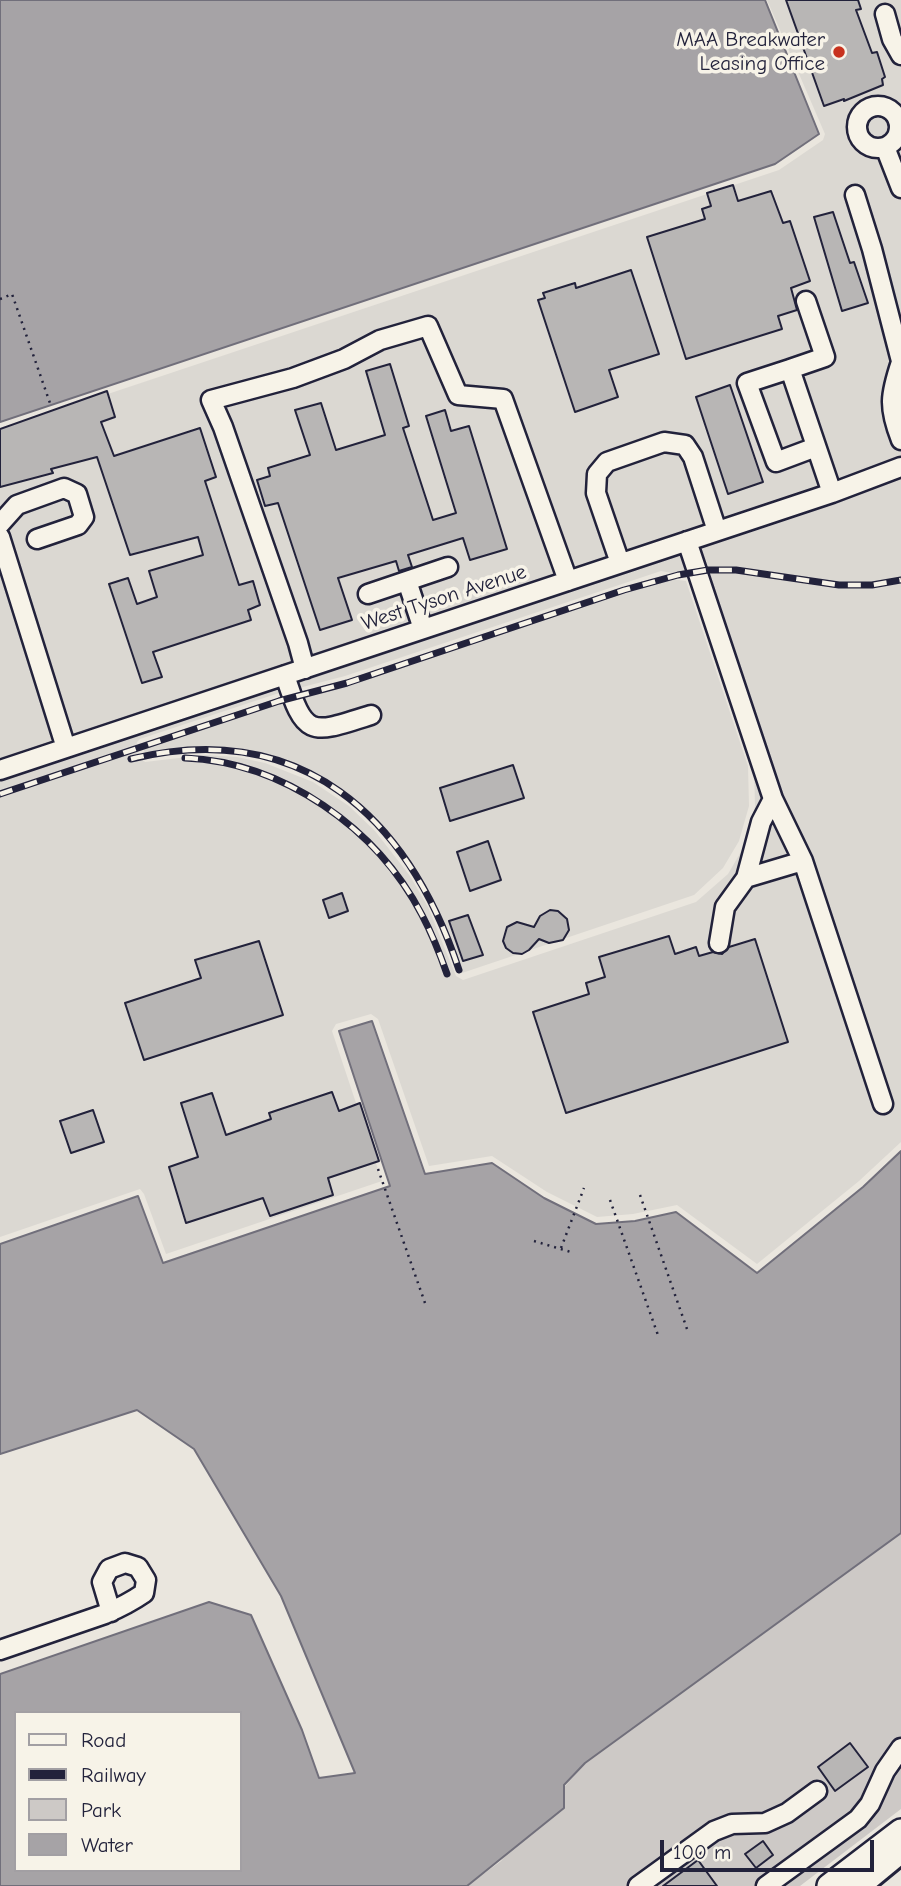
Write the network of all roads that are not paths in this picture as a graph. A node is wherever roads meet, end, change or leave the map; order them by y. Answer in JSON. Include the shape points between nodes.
{"nodes":[{"id":1,"x":885,"y":14,"type":"dead end"},
{"id":2,"x":901,"y":55,"type":"edge"},
{"id":3,"x":884,"y":147,"type":"dead end"},
{"id":4,"x":897,"y":164,"type":"edge"},
{"id":5,"x":901,"y":185,"type":"edge"},
{"id":6,"x":855,"y":195,"type":"dead end"},
{"id":7,"x":806,"y":301,"type":"dead end"},
{"id":8,"x":901,"y":362,"type":"edge"},
{"id":9,"x":790,"y":369,"type":"junction"},
{"id":10,"x":901,"y":440,"type":"edge"},
{"id":11,"x":816,"y":447,"type":"junction"},
{"id":12,"x":901,"y":467,"type":"edge"},
{"id":13,"x":832,"y":493,"type":"junction"},
{"id":14,"x":0,"y":524,"type":"edge"},
{"id":15,"x":717,"y":531,"type":"junction"},
{"id":16,"x":0,"y":537,"type":"edge"},
{"id":17,"x":37,"y":539,"type":"dead end"},
{"id":18,"x":687,"y":541,"type":"junction"},
{"id":19,"x":620,"y":564,"type":"junction"},
{"id":20,"x":447,"y":567,"type":"dead end"},
{"id":21,"x":407,"y":581,"type":"junction"},
{"id":22,"x":568,"y":581,"type":"junction"},
{"id":23,"x":368,"y":594,"type":"dead end"},
{"id":24,"x":423,"y":629,"type":"junction"},
{"id":25,"x":305,"y":669,"type":"junction"},
{"id":26,"x":285,"y":675,"type":"junction"},
{"id":27,"x":371,"y":715,"type":"dead end"},
{"id":28,"x":66,"y":748,"type":"junction"},
{"id":29,"x":0,"y":770,"type":"edge"},
{"id":30,"x":773,"y":799,"type":"junction"},
{"id":31,"x":803,"y":861,"type":"junction"},
{"id":32,"x":746,"y":877,"type":"junction"},
{"id":33,"x":719,"y":943,"type":"dead end"},
{"id":34,"x":883,"y":1104,"type":"dead end"},
{"id":35,"x":111,"y":1612,"type":"dead end"},
{"id":36,"x":0,"y":1650,"type":"edge"},
{"id":37,"x":901,"y":1748,"type":"edge"},
{"id":38,"x":817,"y":1791,"type":"dead end"},
{"id":39,"x":901,"y":1831,"type":"edge"},
{"id":40,"x":901,"y":1849,"type":"edge"},
{"id":41,"x":638,"y":1886,"type":"edge"},
{"id":42,"x":766,"y":1886,"type":"edge"},
{"id":43,"x":830,"y":1886,"type":"edge"},
{"id":44,"x":856,"y":1886,"type":"edge"}],
"edges":[{"from":1,"to":2,"type":"street"},
{"from":3,"to":4,"type":"street"},
{"from":4,"to":5,"type":"street"},
{"from":6,"to":8,"type":"street"},
{"from":7,"to":9,"type":"street","via":[[825,357]]},
{"from":8,"to":10,"type":"street","via":[[891,411]]},
{"from":9,"to":11,"type":"street"},
{"from":9,"to":11,"type":"street","via":[[747,383],[776,462]]},
{"from":11,"to":13,"type":"street"},
{"from":12,"to":13,"type":"street","name":"West Tyson Avenue"},
{"from":13,"to":15,"type":"street","name":"West Tyson Avenue"},
{"from":14,"to":17,"type":"street","via":[[17,505],[64,488],[77,494],[84,517],[78,525]]},
{"from":15,"to":18,"type":"street","name":"West Tyson Avenue"},
{"from":15,"to":19,"type":"street","via":[[685,445],[664,442],[607,461],[597,474],[596,493]]},
{"from":16,"to":28,"type":"street"},
{"from":18,"to":19,"type":"street","name":"West Tyson Avenue"},
{"from":18,"to":30,"type":"street"},
{"from":19,"to":22,"type":"street","name":"West Tyson Avenue"},
{"from":20,"to":21,"type":"street"},
{"from":21,"to":23,"type":"street"},
{"from":21,"to":24,"type":"street"},
{"from":22,"to":24,"type":"street","name":"West Tyson Avenue"},
{"from":22,"to":25,"type":"street","via":[[503,399],[458,395],[428,326],[380,340],[293,379],[211,400]]},
{"from":24,"to":25,"type":"street","name":"West Tyson Avenue"},
{"from":25,"to":26,"type":"street","name":"West Tyson Avenue"},
{"from":26,"to":27,"type":"street","via":[[296,709],[312,727],[327,729]]},
{"from":26,"to":28,"type":"street","name":"West Tyson Avenue"},
{"from":28,"to":29,"type":"street","name":"West Tyson Avenue"},
{"from":30,"to":31,"type":"street"},
{"from":30,"to":32,"type":"street","via":[[761,822]]},
{"from":31,"to":32,"type":"street"},
{"from":31,"to":34,"type":"street"},
{"from":32,"to":33,"type":"street","via":[[725,907]]},
{"from":35,"to":36,"type":"street"},
{"from":37,"to":42,"type":"street","via":[[858,1819]]},
{"from":38,"to":41,"type":"street","via":[[787,1813],[765,1822],[714,1830]]},
{"from":39,"to":43,"type":"main road"},
{"from":40,"to":44,"type":"highway"}]}
